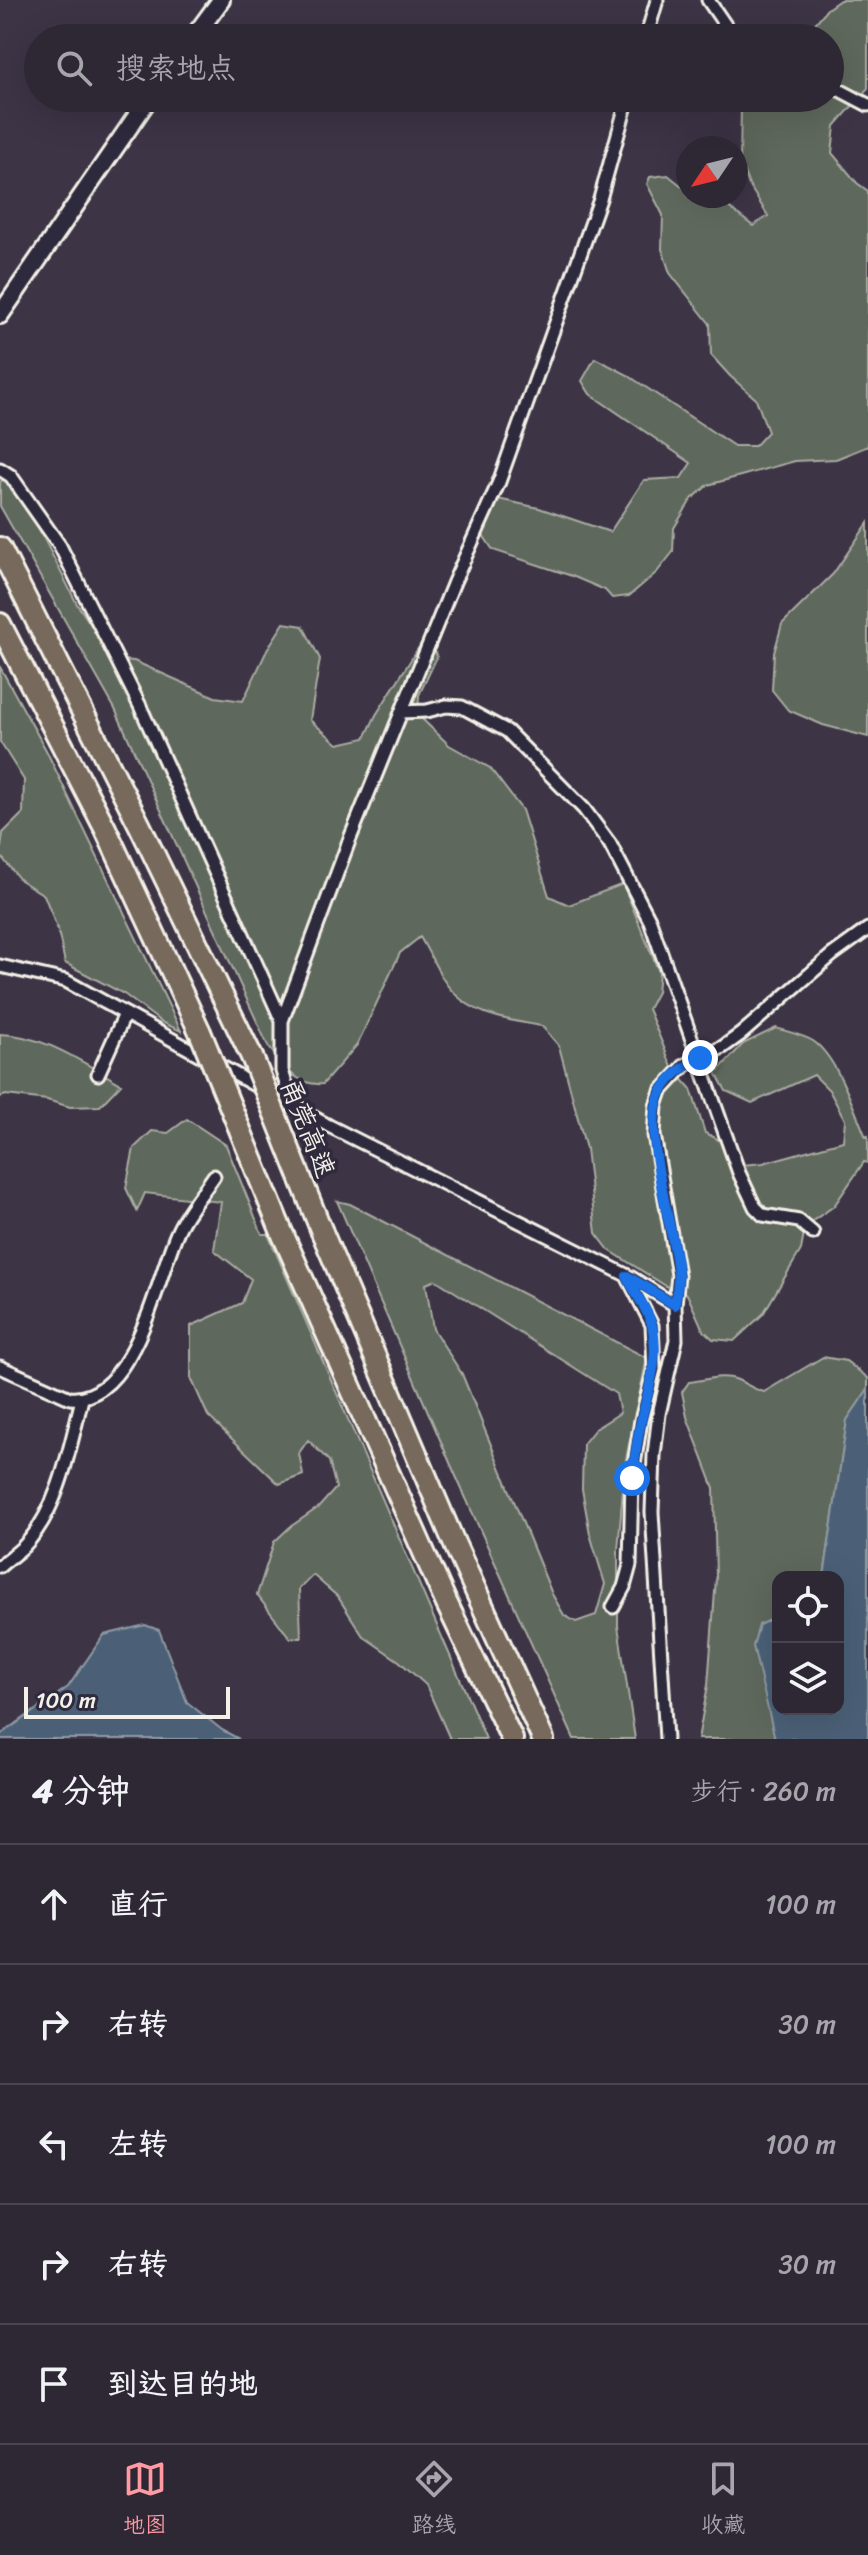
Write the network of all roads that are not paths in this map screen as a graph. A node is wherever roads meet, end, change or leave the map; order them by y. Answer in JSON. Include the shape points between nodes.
{"nodes":[{"id":1,"x":221,"y":0,"type":"edge"},
{"id":2,"x":657,"y":0,"type":"edge"},
{"id":3,"x":708,"y":0,"type":"edge"},
{"id":4,"x":203,"y":24,"type":"edge"},
{"id":5,"x":650,"y":24,"type":"edge"},
{"id":6,"x":724,"y":24,"type":"edge"},
{"id":7,"x":844,"y":92,"type":"edge"},
{"id":8,"x":868,"y":105,"type":"edge"},
{"id":9,"x":139,"y":112,"type":"edge"},
{"id":10,"x":624,"y":112,"type":"edge"},
{"id":11,"x":0,"y":315,"type":"edge"},
{"id":12,"x":0,"y":469,"type":"edge"},
{"id":13,"x":2,"y":551,"type":"edge"},
{"id":14,"x":0,"y":624,"type":"edge"},
{"id":15,"x":401,"y":712,"type":"junction"},
{"id":16,"x":868,"y":929,"type":"edge"},
{"id":17,"x":0,"y":966,"type":"edge"},
{"id":18,"x":125,"y":1014,"type":"junction"},
{"id":19,"x":282,"y":1021,"type":"junction"},
{"id":20,"x":698,"y":1059,"type":"junction"},
{"id":21,"x":98,"y":1074,"type":"dead end"},
{"id":22,"x":301,"y":1111,"type":"junction"},
{"id":23,"x":214,"y":1176,"type":"dead end"},
{"id":24,"x":813,"y":1233,"type":"dead end"},
{"id":25,"x":627,"y":1276,"type":"junction"},
{"id":26,"x":675,"y":1305,"type":"junction"},
{"id":27,"x":0,"y":1367,"type":"edge"},
{"id":28,"x":82,"y":1399,"type":"junction"},
{"id":29,"x":0,"y":1566,"type":"edge"},
{"id":30,"x":613,"y":1607,"type":"dead end"},
{"id":31,"x":512,"y":1739,"type":"edge"},
{"id":32,"x":543,"y":1739,"type":"edge"},
{"id":33,"x":666,"y":1739,"type":"edge"}],
"edges":[{"from":1,"to":4,"type":"main road"},
{"from":2,"to":5,"type":"street"},
{"from":3,"to":6,"type":"street"},
{"from":7,"to":8,"type":"street"},
{"from":9,"to":11,"type":"main road"},
{"from":10,"to":15,"type":"street","via":[[600,199],[499,482]]},
{"from":12,"to":19,"type":"street","via":[[11,476],[60,546],[140,706]]},
{"from":13,"to":32,"type":"highway","name":"甬莞高速","bridge":true,"via":[[252,1057],[455,1545]]},
{"from":14,"to":31,"type":"highway","bridge":true,"via":[[105,828],[200,1032],[283,1235]]},
{"from":15,"to":19,"type":"street"},
{"from":15,"to":20,"type":"street","via":[[446,706],[478,714],[507,731],[584,809],[610,844],[650,921]]},
{"from":16,"to":20,"type":"street","via":[[741,1034]]},
{"from":17,"to":18,"type":"street","via":[[66,981]]},
{"from":18,"to":21,"type":"street"},
{"from":18,"to":22,"type":"street"},
{"from":19,"to":22,"type":"street","via":[[282,1071]]},
{"from":20,"to":24,"type":"street","via":[[755,1207],[763,1215],[799,1221]]},
{"from":20,"to":26,"type":"street","via":[[671,1078],[656,1106],[654,1135],[678,1275]]},
{"from":22,"to":25,"type":"street"},
{"from":23,"to":28,"type":"street","via":[[178,1230],[129,1357],[102,1389]]},
{"from":25,"to":26,"type":"street"},
{"from":25,"to":30,"type":"street","via":[[652,1325],[654,1369],[632,1478],[630,1565]]},
{"from":26,"to":33,"type":"street","via":[[676,1340],[659,1414],[652,1512]]},
{"from":27,"to":28,"type":"street"},
{"from":28,"to":29,"type":"street","via":[[50,1505],[26,1544]]}]}
